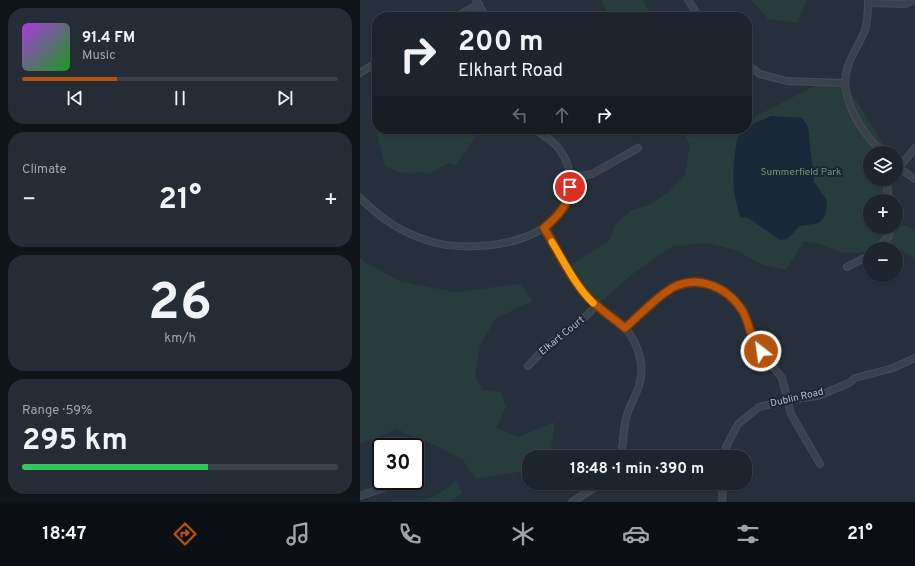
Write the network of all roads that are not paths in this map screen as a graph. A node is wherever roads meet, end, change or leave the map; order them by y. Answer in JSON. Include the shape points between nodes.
{"nodes":[{"id":1,"x":688,"y":0,"type":"edge"},
{"id":2,"x":915,"y":0,"type":"edge"},
{"id":3,"x":868,"y":1,"type":"edge"},
{"id":4,"x":478,"y":2,"type":"edge"},
{"id":5,"x":463,"y":12,"type":"edge"},
{"id":6,"x":483,"y":12,"type":"edge"},
{"id":7,"x":696,"y":12,"type":"edge"},
{"id":8,"x":372,"y":65,"type":"edge"},
{"id":9,"x":752,"y":68,"type":"edge"},
{"id":10,"x":360,"y":73,"type":"edge"},
{"id":11,"x":845,"y":83,"type":"junction"},
{"id":12,"x":541,"y":134,"type":"edge"},
{"id":13,"x":877,"y":146,"type":"edge"},
{"id":14,"x":638,"y":148,"type":"dead end"},
{"id":15,"x":915,"y":148,"type":"edge"},
{"id":16,"x":903,"y":161,"type":"edge"},
{"id":17,"x":903,"y":172,"type":"edge"},
{"id":18,"x":571,"y":177,"type":"junction"},
{"id":19,"x":915,"y":179,"type":"edge"},
{"id":20,"x":360,"y":198,"type":"edge"},
{"id":21,"x":544,"y":228,"type":"junction"},
{"id":22,"x":863,"y":259,"type":"edge"},
{"id":23,"x":847,"y":267,"type":"dead end"},
{"id":24,"x":596,"y":306,"type":"junction"},
{"id":25,"x":625,"y":328,"type":"junction"},
{"id":26,"x":915,"y":358,"type":"edge"},
{"id":27,"x":528,"y":366,"type":"dead end"},
{"id":28,"x":788,"y":400,"type":"junction"},
{"id":29,"x":622,"y":450,"type":"edge"},
{"id":30,"x":726,"y":450,"type":"edge"},
{"id":31,"x":820,"y":464,"type":"dead end"},
{"id":32,"x":378,"y":490,"type":"edge"},
{"id":33,"x":591,"y":490,"type":"edge"},
{"id":34,"x":723,"y":490,"type":"edge"},
{"id":35,"x":360,"y":496,"type":"edge"},
{"id":36,"x":572,"y":502,"type":"edge"},
{"id":37,"x":722,"y":502,"type":"edge"}],
"edges":[{"from":1,"to":7,"type":"street"},
{"from":2,"to":3,"type":"street","via":[[905,4]]},
{"from":3,"to":11,"type":"street","via":[[865,30],[847,67]]},
{"from":4,"to":5,"type":"street"},
{"from":4,"to":6,"type":"street"},
{"from":8,"to":10,"type":"street"},
{"from":9,"to":11,"type":"street","via":[[760,74],[787,81]]},
{"from":11,"to":13,"type":"street","via":[[847,97],[855,116]]},
{"from":12,"to":18,"type":"street","via":[[559,148],[567,162]]},
{"from":14,"to":18,"type":"street","via":[[592,174]]},
{"from":15,"to":16,"type":"street"},
{"from":17,"to":19,"type":"street"},
{"from":18,"to":21,"type":"street","via":[[570,197],[558,216]]},
{"from":20,"to":21,"type":"street","via":[[379,216],[403,231],[430,241],[461,247],[490,246],[518,239]]},
{"from":21,"to":24,"type":"street","via":[[574,280]]},
{"from":22,"to":23,"type":"street"},
{"from":24,"to":25,"type":"street"},
{"from":24,"to":27,"type":"street","name":"Elkart Court","via":[[580,322],[547,346]]},
{"from":25,"to":28,"type":"street","via":[[673,288],[699,282],[714,285],[736,301],[743,312],[754,344],[782,378]]},
{"from":25,"to":29,"type":"street","via":[[636,346],[641,372],[639,386],[626,418]]},
{"from":26,"to":28,"type":"street","name":"Dublin Road","via":[[893,368],[855,378],[818,396]]},
{"from":28,"to":30,"type":"street","name":"Dublin Road","via":[[759,407],[738,424]]},
{"from":28,"to":31,"type":"street","via":[[791,414]]},
{"from":32,"to":35,"type":"street"},
{"from":33,"to":36,"type":"street"},
{"from":34,"to":37,"type":"street"}]}
